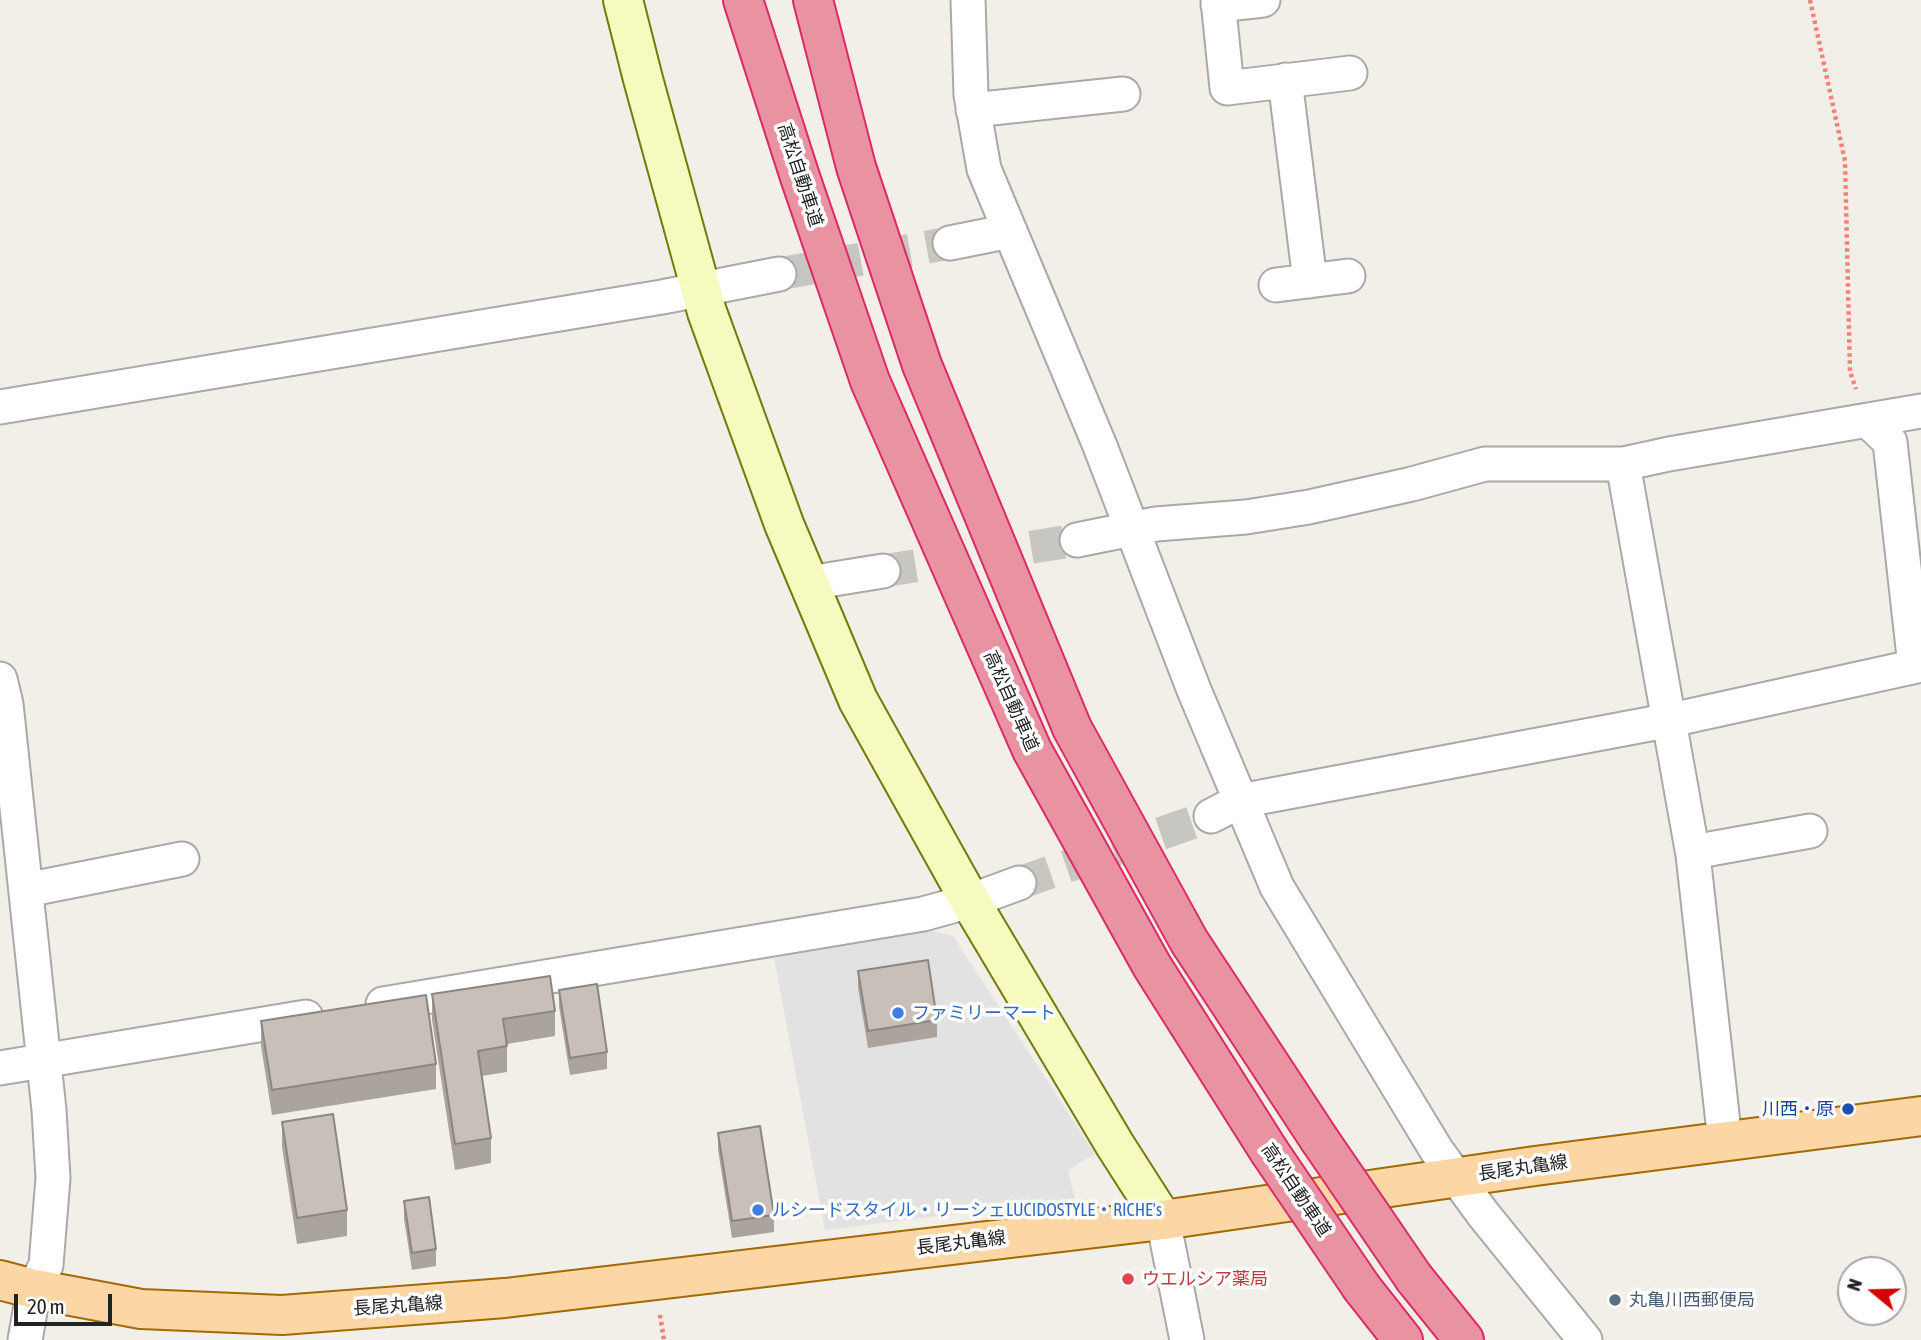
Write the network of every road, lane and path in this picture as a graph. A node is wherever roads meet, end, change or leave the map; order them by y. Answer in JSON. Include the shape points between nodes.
{"nodes":[{"id":1,"x":624,"y":0,"type":"edge"},
{"id":2,"x":743,"y":0,"type":"edge"},
{"id":3,"x":813,"y":0,"type":"edge"},
{"id":4,"x":968,"y":0,"type":"edge"},
{"id":5,"x":1264,"y":0,"type":"edge"},
{"id":6,"x":1810,"y":0,"type":"edge"},
{"id":7,"x":1218,"y":2,"type":"edge"},
{"id":8,"x":1350,"y":72,"type":"dead end"},
{"id":9,"x":1285,"y":80,"type":"junction"},
{"id":10,"x":1123,"y":94,"type":"dead end"},
{"id":11,"x":973,"y":110,"type":"junction"},
{"id":12,"x":1010,"y":231,"type":"junction"},
{"id":13,"x":950,"y":243,"type":"tunnel mouth"},
{"id":14,"x":779,"y":274,"type":"tunnel mouth"},
{"id":15,"x":1348,"y":276,"type":"dead end"},
{"id":16,"x":1310,"y":281,"type":"junction"},
{"id":17,"x":1276,"y":285,"type":"dead end"},
{"id":18,"x":701,"y":290,"type":"junction"},
{"id":19,"x":0,"y":407,"type":"edge"},
{"id":20,"x":1921,"y":411,"type":"edge"},
{"id":21,"x":1867,"y":420,"type":"junction"},
{"id":22,"x":1623,"y":464,"type":"junction"},
{"id":23,"x":1132,"y":528,"type":"junction"},
{"id":24,"x":1077,"y":540,"type":"tunnel mouth"},
{"id":25,"x":883,"y":571,"type":"tunnel mouth"},
{"id":26,"x":809,"y":583,"type":"junction"},
{"id":27,"x":1918,"y":665,"type":"edge"},
{"id":28,"x":0,"y":679,"type":"edge"},
{"id":29,"x":1671,"y":720,"type":"junction"},
{"id":30,"x":1240,"y":801,"type":"junction"},
{"id":31,"x":1211,"y":816,"type":"tunnel mouth"},
{"id":32,"x":1810,"y":831,"type":"dead end"},
{"id":33,"x":1693,"y":852,"type":"junction"},
{"id":34,"x":183,"y":859,"type":"dead end"},
{"id":35,"x":1019,"y":883,"type":"tunnel mouth"},
{"id":36,"x":26,"y":890,"type":"junction"},
{"id":37,"x":970,"y":901,"type":"junction"},
{"id":38,"x":44,"y":1061,"type":"junction"},
{"id":39,"x":0,"y":1068,"type":"edge"},
{"id":40,"x":1921,"y":1116,"type":"edge"},
{"id":41,"x":1726,"y":1141,"type":"junction"},
{"id":42,"x":1458,"y":1178,"type":"junction"},
{"id":43,"x":1163,"y":1220,"type":"junction"},
{"id":44,"x":17,"y":1285,"type":"edge"},
{"id":45,"x":25,"y":1340,"type":"edge"},
{"id":46,"x":1187,"y":1340,"type":"edge"},
{"id":47,"x":1403,"y":1340,"type":"edge"},
{"id":48,"x":1464,"y":1340,"type":"edge"},
{"id":49,"x":1585,"y":1340,"type":"edge"}],
"edges":[{"from":1,"to":18,"type":"street"},
{"from":2,"to":47,"type":"highway","name":"高松自動車道","bridge":true,"via":[[870,381],[1032,750],[1153,966],[1269,1151]]},
{"from":3,"to":48,"type":"highway","bridge":true,"via":[[856,167],[922,365],[1072,728],[1189,941],[1414,1278]]},
{"from":4,"to":11,"type":"street"},
{"from":5,"to":7,"type":"street"},
{"from":6,"to":21,"type":"path","via":[[1845,161],[1850,372]]},
{"from":7,"to":9,"type":"street","via":[[1227,88]]},
{"from":8,"to":9,"type":"street"},
{"from":9,"to":16,"type":"street"},
{"from":10,"to":11,"type":"street"},
{"from":11,"to":12,"type":"street","via":[[984,169]]},
{"from":12,"to":13,"type":"street"},
{"from":12,"to":23,"type":"street"},
{"from":14,"to":18,"type":"street"},
{"from":15,"to":16,"type":"street"},
{"from":16,"to":17,"type":"street"},
{"from":18,"to":19,"type":"street"},
{"from":18,"to":26,"type":"street"},
{"from":20,"to":21,"type":"street"},
{"from":21,"to":22,"type":"street"},
{"from":21,"to":27,"type":"street","via":[[1890,442]]},
{"from":22,"to":23,"type":"street","via":[[1485,464],[1309,508]]},
{"from":22,"to":29,"type":"street"},
{"from":23,"to":24,"type":"street"},
{"from":23,"to":30,"type":"street"},
{"from":25,"to":26,"type":"street"},
{"from":26,"to":37,"type":"street","via":[[858,700]]},
{"from":27,"to":29,"type":"street"},
{"from":28,"to":36,"type":"street"},
{"from":29,"to":30,"type":"street"},
{"from":29,"to":33,"type":"street"},
{"from":30,"to":31,"type":"street"},
{"from":30,"to":42,"type":"street","via":[[1277,887],[1437,1151]]},
{"from":32,"to":33,"type":"street"},
{"from":33,"to":41,"type":"street"},
{"from":34,"to":36,"type":"street"},
{"from":35,"to":37,"type":"street"},
{"from":36,"to":38,"type":"street"},
{"from":37,"to":38,"type":"street","via":[[923,914]]},
{"from":37,"to":43,"type":"street"},
{"from":38,"to":39,"type":"street"},
{"from":38,"to":44,"type":"street","via":[[53,1178],[46,1265]]},
{"from":40,"to":41,"type":"main road","name":"長尾丸亀線"},
{"from":41,"to":42,"type":"main road","name":"長尾丸亀線"},
{"from":42,"to":43,"type":"main road","name":"長尾丸亀線"},
{"from":42,"to":49,"type":"street"},
{"from":43,"to":44,"type":"main road","name":"長尾丸亀線","via":[[505,1297],[282,1315],[141,1309]]},
{"from":43,"to":46,"type":"street"},
{"from":44,"to":45,"type":"street"}]}
